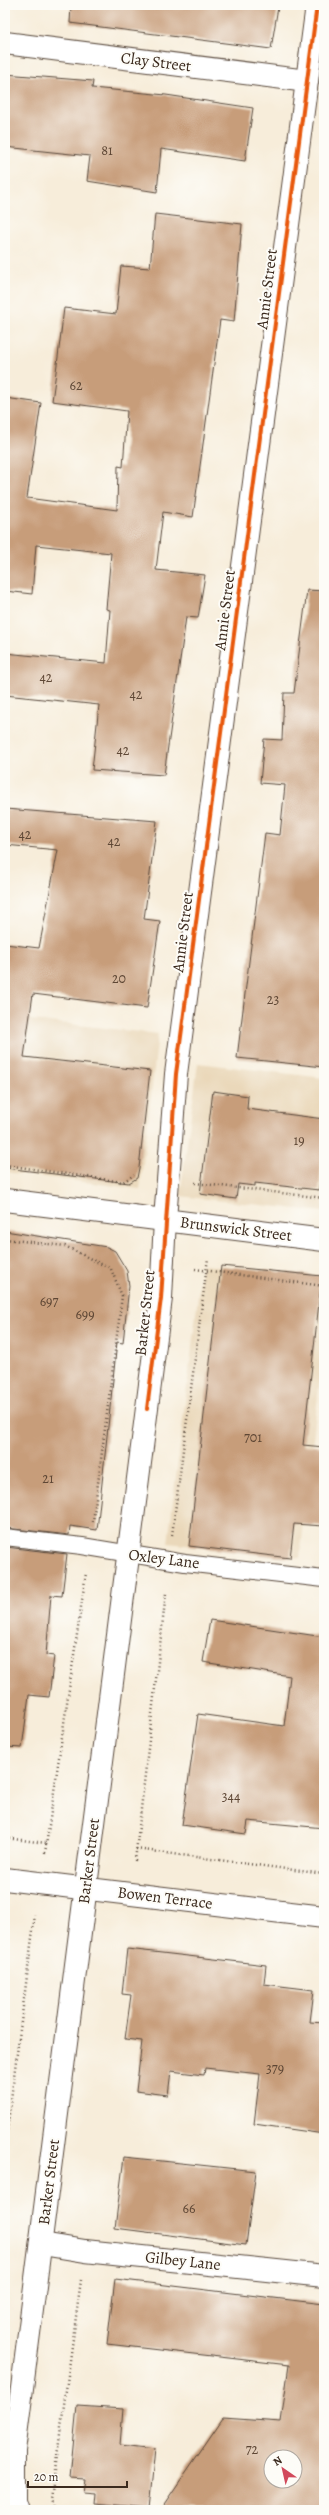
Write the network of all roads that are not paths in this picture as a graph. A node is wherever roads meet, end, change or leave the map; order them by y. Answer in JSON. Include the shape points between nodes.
{"nodes":[{"id":1,"x":317,"y":5,"type":"edge"},
{"id":2,"x":5,"y":43,"type":"edge"},
{"id":3,"x":307,"y":81,"type":"junction"},
{"id":4,"x":5,"y":1200,"type":"edge"},
{"id":5,"x":165,"y":1220,"type":"junction"},
{"id":6,"x":324,"y":1240,"type":"edge"},
{"id":7,"x":5,"y":1537,"type":"edge"},
{"id":8,"x":128,"y":1555,"type":"junction"},
{"id":9,"x":324,"y":1579,"type":"edge"},
{"id":10,"x":5,"y":1879,"type":"edge"},
{"id":11,"x":85,"y":1889,"type":"junction"},
{"id":12,"x":324,"y":1917,"type":"edge"},
{"id":13,"x":42,"y":2244,"type":"junction"},
{"id":14,"x":324,"y":2276,"type":"edge"},
{"id":15,"x":12,"y":2504,"type":"edge"}],
"edges":[{"from":1,"to":3,"type":"street","name":"Annie Street"},
{"from":2,"to":3,"type":"street","name":"Clay Street"},
{"from":3,"to":5,"type":"street","name":"Annie Street","via":[[176,1074]]},
{"from":4,"to":5,"type":"street","name":"Brunswick Street"},
{"from":5,"to":6,"type":"street","name":"Brunswick Street"},
{"from":5,"to":8,"type":"street","name":"Barker Street","via":[[161,1298]]},
{"from":7,"to":8,"type":"lane","name":"Oxley Lane","via":[[82,1546]]},
{"from":8,"to":9,"type":"lane","name":"Oxley Lane"},
{"from":8,"to":11,"type":"street","name":"Barker Street"},
{"from":10,"to":11,"type":"street","name":"Bowen Terrace"},
{"from":11,"to":12,"type":"street","name":"Bowen Terrace"},
{"from":11,"to":13,"type":"street","name":"Barker Street"},
{"from":13,"to":14,"type":"street","name":"Gilbey Lane","via":[[85,2251]]},
{"from":13,"to":15,"type":"street","name":"Barker Street","via":[[14,2451]]}]}
